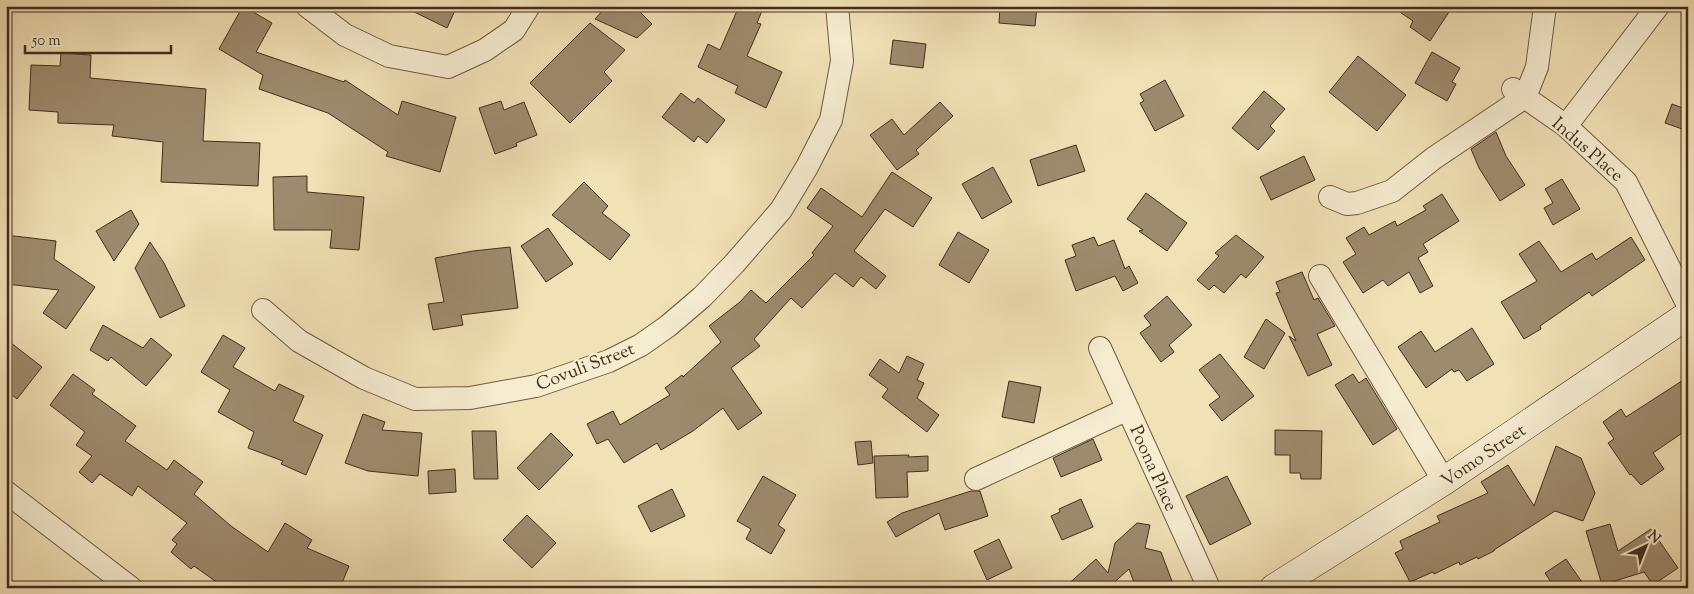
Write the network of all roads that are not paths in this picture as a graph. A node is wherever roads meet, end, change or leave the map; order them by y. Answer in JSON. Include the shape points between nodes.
{"nodes":[{"id":1,"x":307,"y":6,"type":"edge"},
{"id":2,"x":529,"y":6,"type":"edge"},
{"id":3,"x":837,"y":6,"type":"edge"},
{"id":4,"x":1546,"y":6,"type":"edge"},
{"id":5,"x":1658,"y":6,"type":"edge"},
{"id":6,"x":1518,"y":92,"type":"junction"},
{"id":7,"x":1566,"y":126,"type":"junction"},
{"id":8,"x":1330,"y":197,"type":"dead end"},
{"id":9,"x":1320,"y":276,"type":"dead end"},
{"id":10,"x":1688,"y":305,"type":"edge"},
{"id":11,"x":263,"y":310,"type":"dead end"},
{"id":12,"x":1688,"y":314,"type":"edge"},
{"id":13,"x":1100,"y":348,"type":"dead end"},
{"id":14,"x":1128,"y":409,"type":"junction"},
{"id":15,"x":976,"y":479,"type":"dead end"},
{"id":16,"x":1444,"y":481,"type":"junction"},
{"id":17,"x":6,"y":492,"type":"edge"},
{"id":18,"x":130,"y":588,"type":"edge"},
{"id":19,"x":1209,"y":588,"type":"edge"},
{"id":20,"x":1274,"y":588,"type":"edge"}],
"edges":[{"from":1,"to":2,"type":"street","via":[[345,35],[389,56],[448,66],[485,50],[514,30]]},
{"from":3,"to":11,"type":"street","name":"Covuli Street","via":[[842,61],[831,120],[807,167],[781,210],[734,264],[702,297],[641,345],[536,386],[470,398],[415,399],[364,378],[299,341]]},
{"from":4,"to":6,"type":"street","via":[[1537,67]]},
{"from":5,"to":7,"type":"street"},
{"from":6,"to":7,"type":"street","name":"Indus Place"},
{"from":6,"to":8,"type":"street","via":[[1392,191],[1347,204]]},
{"from":7,"to":10,"type":"street","name":"Indus Place","via":[[1626,182]]},
{"from":9,"to":16,"type":"street"},
{"from":12,"to":16,"type":"main road","name":"Vomo Street"},
{"from":13,"to":14,"type":"street","name":"Poona Place"},
{"from":14,"to":15,"type":"street"},
{"from":14,"to":19,"type":"street","name":"Poona Place"},
{"from":16,"to":20,"type":"main road","name":"Vomo Street"},
{"from":17,"to":18,"type":"street"}]}
